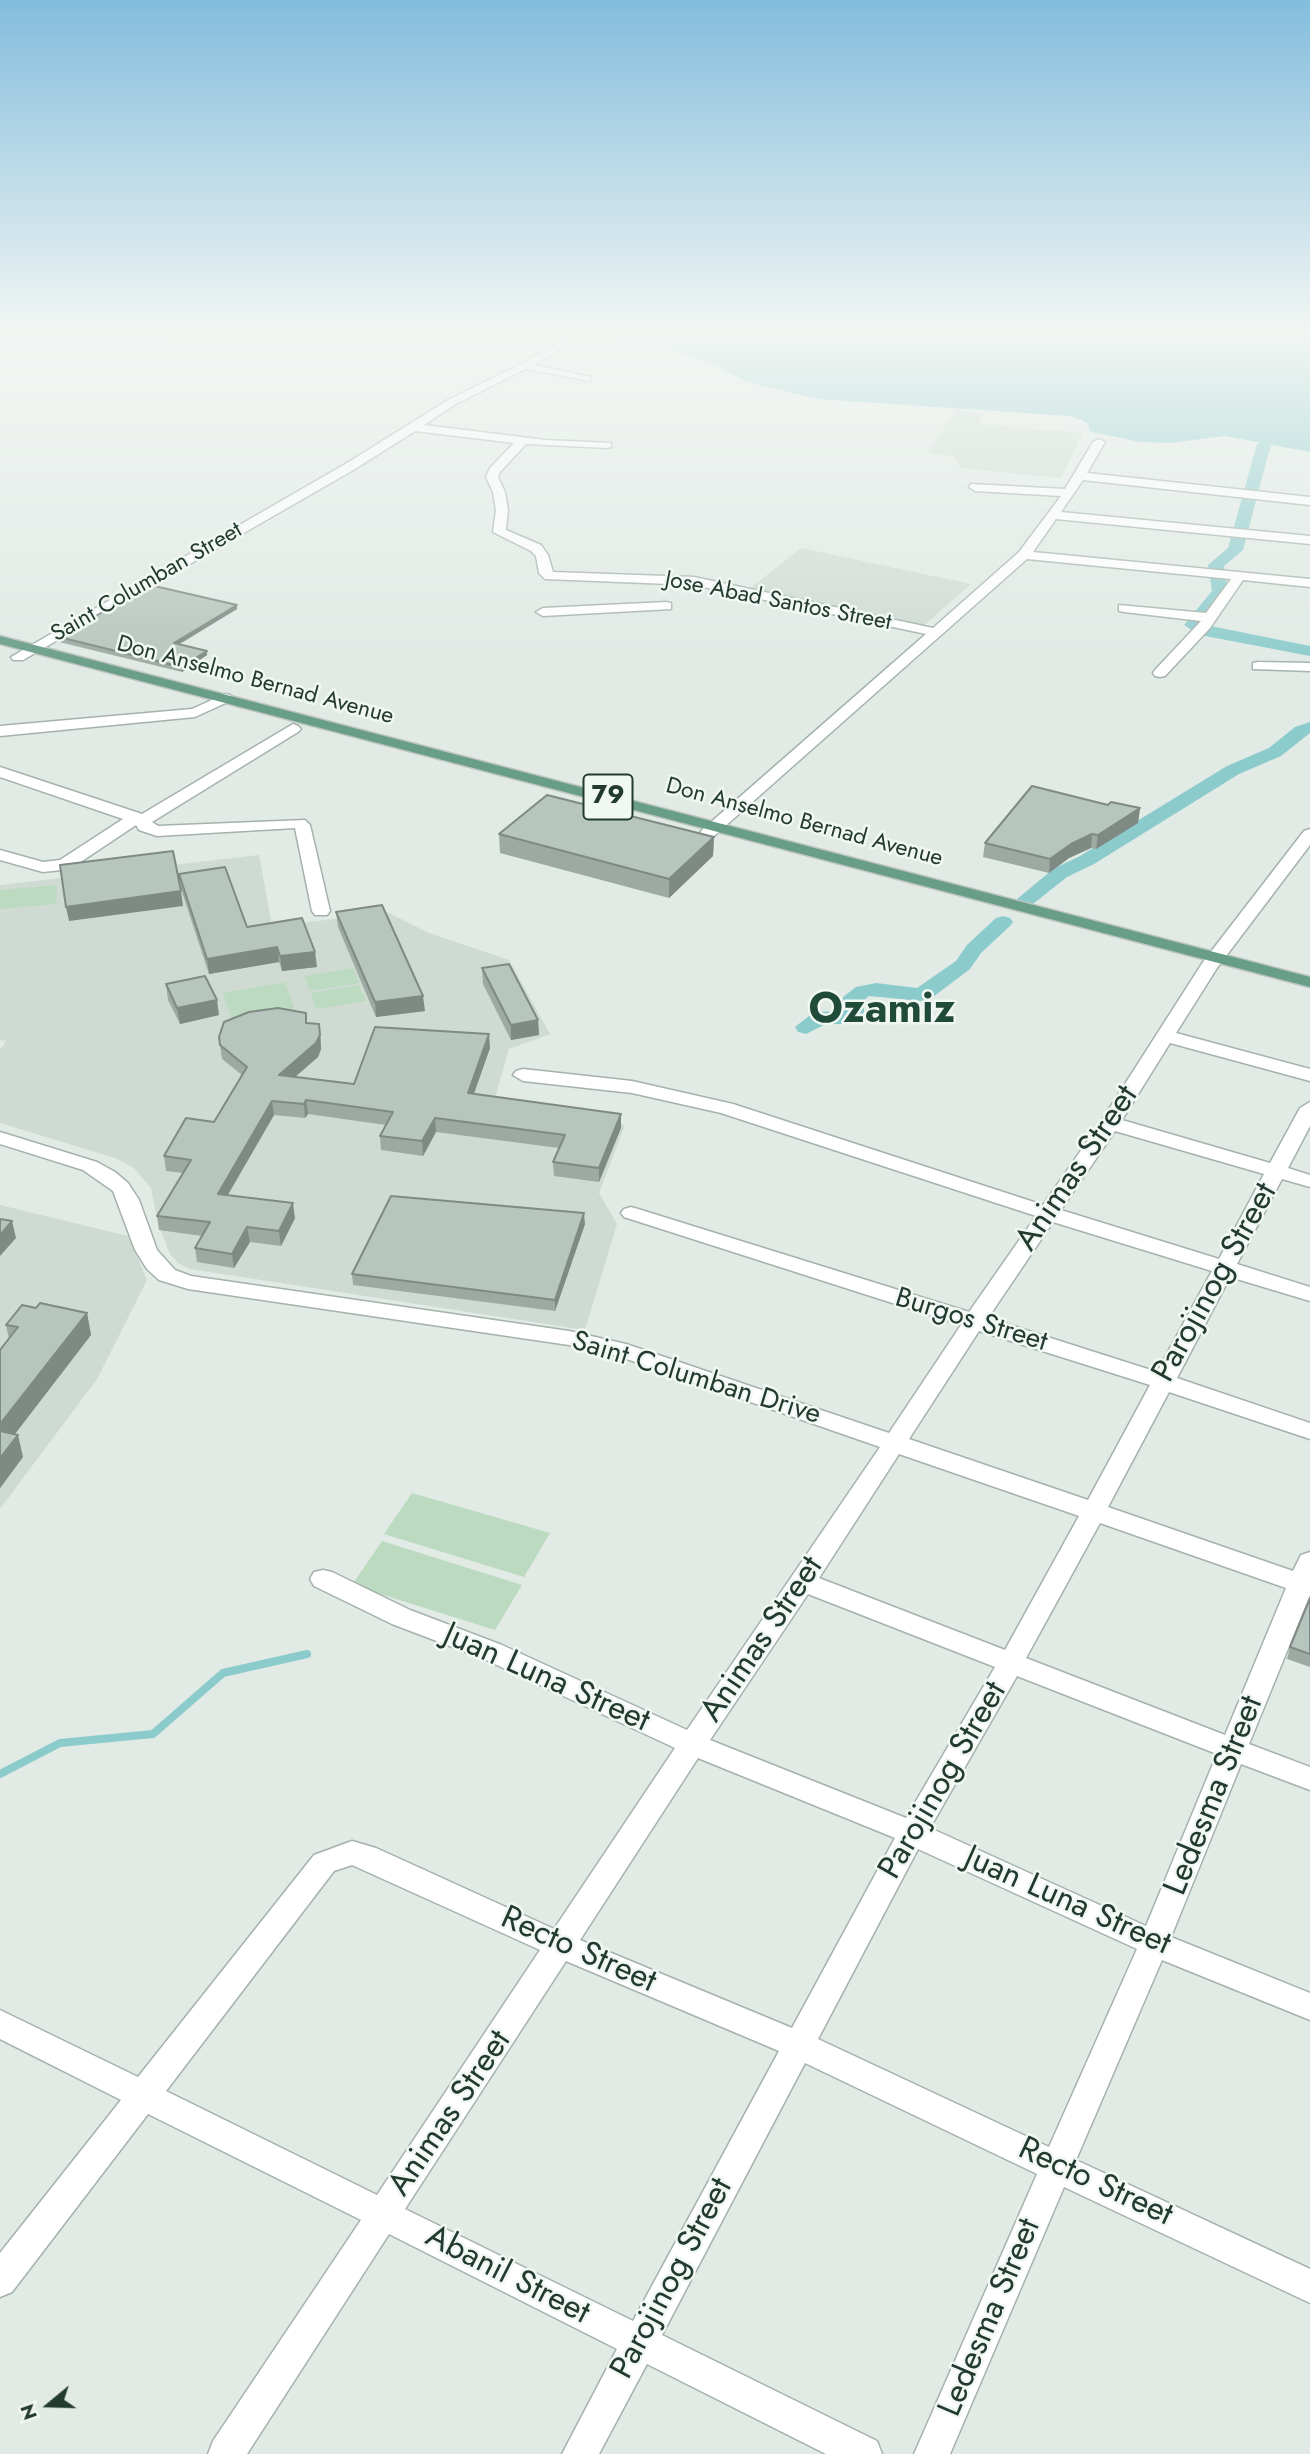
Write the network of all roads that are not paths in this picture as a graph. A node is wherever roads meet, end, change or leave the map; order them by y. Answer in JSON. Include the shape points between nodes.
{"nodes":[{"id":1,"x":384,"y":446,"type":"edge"},
{"id":2,"x":518,"y":446,"type":"edge"},
{"id":3,"x":1097,"y":446,"type":"edge"},
{"id":4,"x":1079,"y":476,"type":"junction"},
{"id":5,"x":975,"y":487,"type":"dead end"},
{"id":6,"x":1069,"y":493,"type":"junction"},
{"id":7,"x":1310,"y":501,"type":"edge"},
{"id":8,"x":1053,"y":515,"type":"junction"},
{"id":9,"x":1310,"y":540,"type":"edge"},
{"id":10,"x":1024,"y":555,"type":"junction"},
{"id":11,"x":1234,"y":576,"type":"junction"},
{"id":12,"x":619,"y":577,"type":"junction"},
{"id":13,"x":1310,"y":583,"type":"edge"},
{"id":14,"x":666,"y":606,"type":"dead end"},
{"id":15,"x":1124,"y":608,"type":"dead end"},
{"id":16,"x":610,"y":609,"type":"junction"},
{"id":17,"x":543,"y":612,"type":"dead end"},
{"id":18,"x":1208,"y":620,"type":"junction"},
{"id":19,"x":934,"y":632,"type":"junction"},
{"id":20,"x":0,"y":640,"type":"edge"},
{"id":21,"x":34,"y":648,"type":"junction"},
{"id":22,"x":0,"y":652,"type":"edge"},
{"id":23,"x":18,"y":657,"type":"junction"},
{"id":24,"x":1258,"y":666,"type":"dead end"},
{"id":25,"x":1310,"y":667,"type":"edge"},
{"id":26,"x":1160,"y":673,"type":"dead end"},
{"id":27,"x":225,"y":698,"type":"junction"},
{"id":28,"x":210,"y":707,"type":"junction"},
{"id":29,"x":293,"y":729,"type":"junction"},
{"id":30,"x":0,"y":731,"type":"edge"},
{"id":31,"x":465,"y":766,"type":"junction"},
{"id":32,"x":0,"y":772,"type":"edge"},
{"id":33,"x":140,"y":819,"type":"junction"},
{"id":34,"x":712,"y":829,"type":"junction"},
{"id":35,"x":1310,"y":834,"type":"edge"},
{"id":36,"x":0,"y":855,"type":"edge"},
{"id":37,"x":321,"y":911,"type":"dead end"},
{"id":38,"x":1213,"y":962,"type":"junction"},
{"id":39,"x":1310,"y":982,"type":"edge"},
{"id":40,"x":1310,"y":993,"type":"edge"},
{"id":41,"x":1167,"y":1036,"type":"junction"},
{"id":42,"x":523,"y":1075,"type":"dead end"},
{"id":43,"x":1310,"y":1075,"type":"edge"},
{"id":44,"x":1310,"y":1108,"type":"edge"},
{"id":45,"x":1110,"y":1123,"type":"junction"},
{"id":46,"x":0,"y":1138,"type":"edge"},
{"id":47,"x":1277,"y":1171,"type":"junction"},
{"id":48,"x":1310,"y":1181,"type":"edge"},
{"id":49,"x":631,"y":1213,"type":"dead end"},
{"id":50,"x":1047,"y":1213,"type":"junction"},
{"id":51,"x":1224,"y":1266,"type":"junction"},
{"id":52,"x":1310,"y":1294,"type":"edge"},
{"id":53,"x":973,"y":1323,"type":"junction"},
{"id":54,"x":1162,"y":1381,"type":"junction"},
{"id":55,"x":1310,"y":1431,"type":"edge"},
{"id":56,"x":894,"y":1443,"type":"junction"},
{"id":57,"x":1094,"y":1511,"type":"junction"},
{"id":58,"x":1307,"y":1577,"type":"edge"},
{"id":59,"x":323,"y":1579,"type":"dead end"},
{"id":60,"x":803,"y":1582,"type":"junction"},
{"id":61,"x":1010,"y":1664,"type":"junction"},
{"id":62,"x":692,"y":1744,"type":"junction"},
{"id":63,"x":1235,"y":1751,"type":"junction"},
{"id":64,"x":1310,"y":1779,"type":"edge"},
{"id":65,"x":912,"y":1832,"type":"junction"},
{"id":66,"x":1154,"y":1943,"type":"junction"},
{"id":67,"x":562,"y":1946,"type":"junction"},
{"id":68,"x":1310,"y":2007,"type":"edge"},
{"id":69,"x":0,"y":2024,"type":"edge"},
{"id":70,"x":798,"y":2045,"type":"junction"},
{"id":71,"x":144,"y":2097,"type":"junction"},
{"id":72,"x":1058,"y":2165,"type":"junction"},
{"id":73,"x":384,"y":2214,"type":"junction"},
{"id":74,"x":0,"y":2280,"type":"edge"},
{"id":75,"x":1310,"y":2286,"type":"edge"},
{"id":76,"x":640,"y":2343,"type":"junction"},
{"id":77,"x":226,"y":2454,"type":"edge"},
{"id":78,"x":580,"y":2454,"type":"edge"},
{"id":79,"x":864,"y":2454,"type":"edge"},
{"id":80,"x":932,"y":2454,"type":"edge"}],
"edges":[{"from":1,"to":21,"type":"street","name":"Saint Columban Street"},
{"from":2,"to":12,"type":"street","name":"Jose Abad Santos Street","via":[[492,477],[502,510],[499,532],[536,548],[550,576]]},
{"from":3,"to":4,"type":"street"},
{"from":4,"to":6,"type":"street"},
{"from":4,"to":7,"type":"street"},
{"from":5,"to":6,"type":"street"},
{"from":6,"to":8,"type":"street"},
{"from":8,"to":9,"type":"street"},
{"from":8,"to":10,"type":"street"},
{"from":10,"to":11,"type":"street"},
{"from":10,"to":19,"type":"street"},
{"from":11,"to":13,"type":"street"},
{"from":11,"to":18,"type":"street"},
{"from":12,"to":16,"type":"street"},
{"from":12,"to":19,"type":"street","name":"Jose Abad Santos Street","via":[[694,581]]},
{"from":14,"to":16,"type":"street"},
{"from":15,"to":18,"type":"street"},
{"from":16,"to":17,"type":"street"},
{"from":18,"to":26,"type":"street"},
{"from":19,"to":34,"type":"street"},
{"from":20,"to":21,"type":"main road","name":"Don Anselmo Bernad Avenue","number":"79"},
{"from":21,"to":23,"type":"street","name":"Saint Columban Street"},
{"from":21,"to":27,"type":"main road","name":"Don Anselmo Bernad Avenue","number":"79"},
{"from":22,"to":23,"type":"main road","name":"Don Anselmo Bernad Avenue","number":"79"},
{"from":23,"to":28,"type":"main road","name":"Don Anselmo Bernad Avenue","number":"79"},
{"from":24,"to":25,"type":"street"},
{"from":27,"to":28,"type":"street"},
{"from":27,"to":31,"type":"main road","name":"Don Anselmo Bernad Avenue","number":"79"},
{"from":28,"to":29,"type":"main road","name":"Don Anselmo Bernad Avenue","number":"79"},
{"from":28,"to":30,"type":"street","via":[[186,714]]},
{"from":29,"to":31,"type":"main road","name":"Don Anselmo Bernad Avenue","number":"79"},
{"from":29,"to":33,"type":"street"},
{"from":31,"to":34,"type":"main road","name":"Don Anselmo Bernad Avenue","number":"79"},
{"from":32,"to":33,"type":"street"},
{"from":33,"to":36,"type":"street","via":[[64,864],[43,867]]},
{"from":33,"to":37,"type":"street","via":[[145,827],[157,831],[299,822]]},
{"from":34,"to":38,"type":"main road","name":"Don Anselmo Bernad Avenue","number":"79"},
{"from":35,"to":38,"type":"street","name":"Animas Street"},
{"from":38,"to":39,"type":"main road","name":"Don Anselmo Bernad Avenue","number":"79"},
{"from":38,"to":40,"type":"main road","name":"Don Anselmo Bernad Avenue","number":"79"},
{"from":38,"to":41,"type":"street","name":"Animas Street"},
{"from":41,"to":43,"type":"street"},
{"from":41,"to":45,"type":"street","name":"Animas Street"},
{"from":42,"to":50,"type":"street","via":[[632,1087],[726,1108]]},
{"from":44,"to":47,"type":"street","name":"Parojinog Street"},
{"from":45,"to":47,"type":"street"},
{"from":45,"to":50,"type":"street","name":"Animas Street"},
{"from":46,"to":56,"type":"street","name":"Saint Columban Drive","via":[[108,1176],[129,1200],[146,1250],[167,1275],[188,1282],[569,1338],[678,1367]]},
{"from":47,"to":48,"type":"street"},
{"from":47,"to":51,"type":"street","name":"Parojinog Street"},
{"from":49,"to":53,"type":"street","name":"Burgos Street"},
{"from":50,"to":51,"type":"street"},
{"from":50,"to":53,"type":"street","name":"Animas Street"},
{"from":51,"to":52,"type":"street"},
{"from":51,"to":54,"type":"street","name":"Parojinog Street"},
{"from":53,"to":54,"type":"street","name":"Burgos Street"},
{"from":53,"to":56,"type":"street","name":"Animas Street"},
{"from":54,"to":55,"type":"street","name":"Burgos Street"},
{"from":54,"to":57,"type":"street","name":"Parojinog Street"},
{"from":56,"to":57,"type":"street","name":"Saint Columban Drive"},
{"from":56,"to":60,"type":"street","name":"Animas Street"},
{"from":57,"to":58,"type":"street","name":"Saint Columban Drive"},
{"from":57,"to":61,"type":"street","name":"Parojinog Street"},
{"from":58,"to":63,"type":"street","name":"Ledesma Street"},
{"from":59,"to":62,"type":"street","name":"Juan Luna Street"},
{"from":60,"to":61,"type":"street"},
{"from":60,"to":62,"type":"street","name":"Animas Street"},
{"from":61,"to":63,"type":"street"},
{"from":61,"to":65,"type":"street","name":"Parojinog Street"},
{"from":62,"to":65,"type":"street","name":"Juan Luna Street"},
{"from":62,"to":67,"type":"street","name":"Animas Street"},
{"from":63,"to":64,"type":"street"},
{"from":63,"to":66,"type":"street","name":"Ledesma Street"},
{"from":65,"to":66,"type":"street","name":"Juan Luna Street"},
{"from":65,"to":70,"type":"street","name":"Parojinog Street"},
{"from":66,"to":68,"type":"street","name":"Juan Luna Street"},
{"from":66,"to":72,"type":"street","name":"Ledesma Street"},
{"from":67,"to":70,"type":"street","name":"Recto Street"},
{"from":67,"to":71,"type":"street","name":"Recto Street","via":[[366,1856],[338,1856],[324,1863]]},
{"from":67,"to":73,"type":"street","name":"Animas Street"},
{"from":69,"to":71,"type":"street","name":"Abanil Street"},
{"from":70,"to":72,"type":"street","name":"Recto Street"},
{"from":70,"to":76,"type":"street","name":"Parojinog Street"},
{"from":71,"to":73,"type":"street","name":"Abanil Street"},
{"from":71,"to":74,"type":"street","name":"Recto Street"},
{"from":72,"to":75,"type":"street","name":"Recto Street"},
{"from":72,"to":80,"type":"street","name":"Ledesma Street"},
{"from":73,"to":76,"type":"street","name":"Abanil Street"},
{"from":73,"to":77,"type":"street","name":"Animas Street"},
{"from":76,"to":78,"type":"street","name":"Parojinog Street"},
{"from":76,"to":79,"type":"street","name":"Abanil Street"}]}
